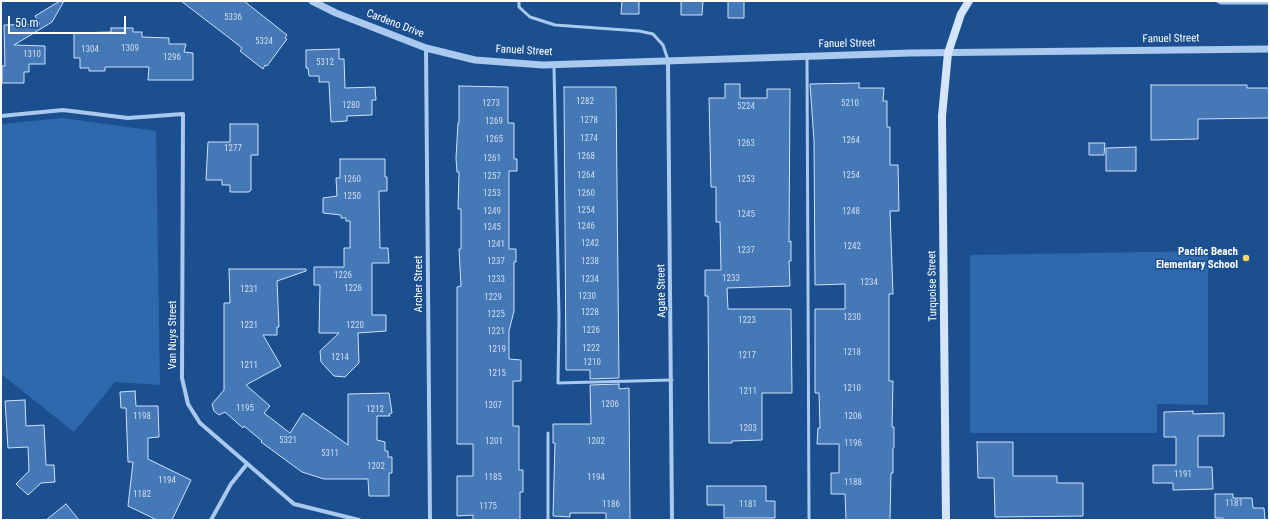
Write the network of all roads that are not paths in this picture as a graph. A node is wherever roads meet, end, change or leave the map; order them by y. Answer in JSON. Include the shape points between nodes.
{"nodes":[{"id":1,"x":312,"y":1,"type":"edge"},
{"id":2,"x":519,"y":1,"type":"edge"},
{"id":3,"x":969,"y":1,"type":"edge"},
{"id":4,"x":1217,"y":1,"type":"edge"},
{"id":5,"x":1269,"y":3,"type":"edge"},
{"id":6,"x":426,"y":48,"type":"junction"},
{"id":7,"x":1269,"y":49,"type":"edge"},
{"id":8,"x":948,"y":53,"type":"junction"},
{"id":9,"x":807,"y":56,"type":"junction"},
{"id":10,"x":668,"y":62,"type":"junction"},
{"id":11,"x":554,"y":64,"type":"junction"},
{"id":12,"x":1,"y":116,"type":"edge"},
{"id":13,"x":672,"y":380,"type":"junction"},
{"id":14,"x":548,"y":432,"type":"dead end"},
{"id":15,"x":247,"y":464,"type":"junction"},
{"id":16,"x":211,"y":520,"type":"edge"},
{"id":17,"x":359,"y":520,"type":"edge"},
{"id":18,"x":430,"y":520,"type":"edge"},
{"id":19,"x":548,"y":520,"type":"edge"},
{"id":20,"x":672,"y":520,"type":"edge"},
{"id":21,"x":809,"y":520,"type":"edge"},
{"id":22,"x":946,"y":520,"type":"edge"}],
"edges":[{"from":1,"to":6,"type":"street","name":"Cardeno Drive"},
{"from":2,"to":10,"type":"lane","via":[[520,7],[530,17],[555,25],[653,34],[664,45]]},
{"from":3,"to":8,"type":"main road","name":"Turquoise Street","via":[[961,14]]},
{"from":4,"to":5,"type":"lane"},
{"from":6,"to":11,"type":"street","name":"Fanuel Street","via":[[475,60]]},
{"from":6,"to":18,"type":"street","name":"Archer Street"},
{"from":7,"to":8,"type":"street","name":"Fanuel Street"},
{"from":8,"to":9,"type":"street","name":"Fanuel Street"},
{"from":8,"to":22,"type":"main road","name":"Turquoise Street","via":[[942,116]]},
{"from":9,"to":10,"type":"street","name":"Fanuel Street"},
{"from":9,"to":21,"type":"lane"},
{"from":10,"to":11,"type":"street","name":"Fanuel Street"},
{"from":10,"to":13,"type":"street","name":"Agate Street"},
{"from":11,"to":13,"type":"lane","via":[[560,318],[558,383]]},
{"from":12,"to":15,"type":"street","name":"Van Nuys Street","via":[[63,110],[128,118],[183,114],[182,378],[188,404],[200,423]]},
{"from":13,"to":20,"type":"street","name":"Agate Street"},
{"from":14,"to":19,"type":"lane"},
{"from":15,"to":16,"type":"street","via":[[231,484]]},
{"from":15,"to":17,"type":"street","name":"Van Nuys Street","via":[[294,504]]}]}
